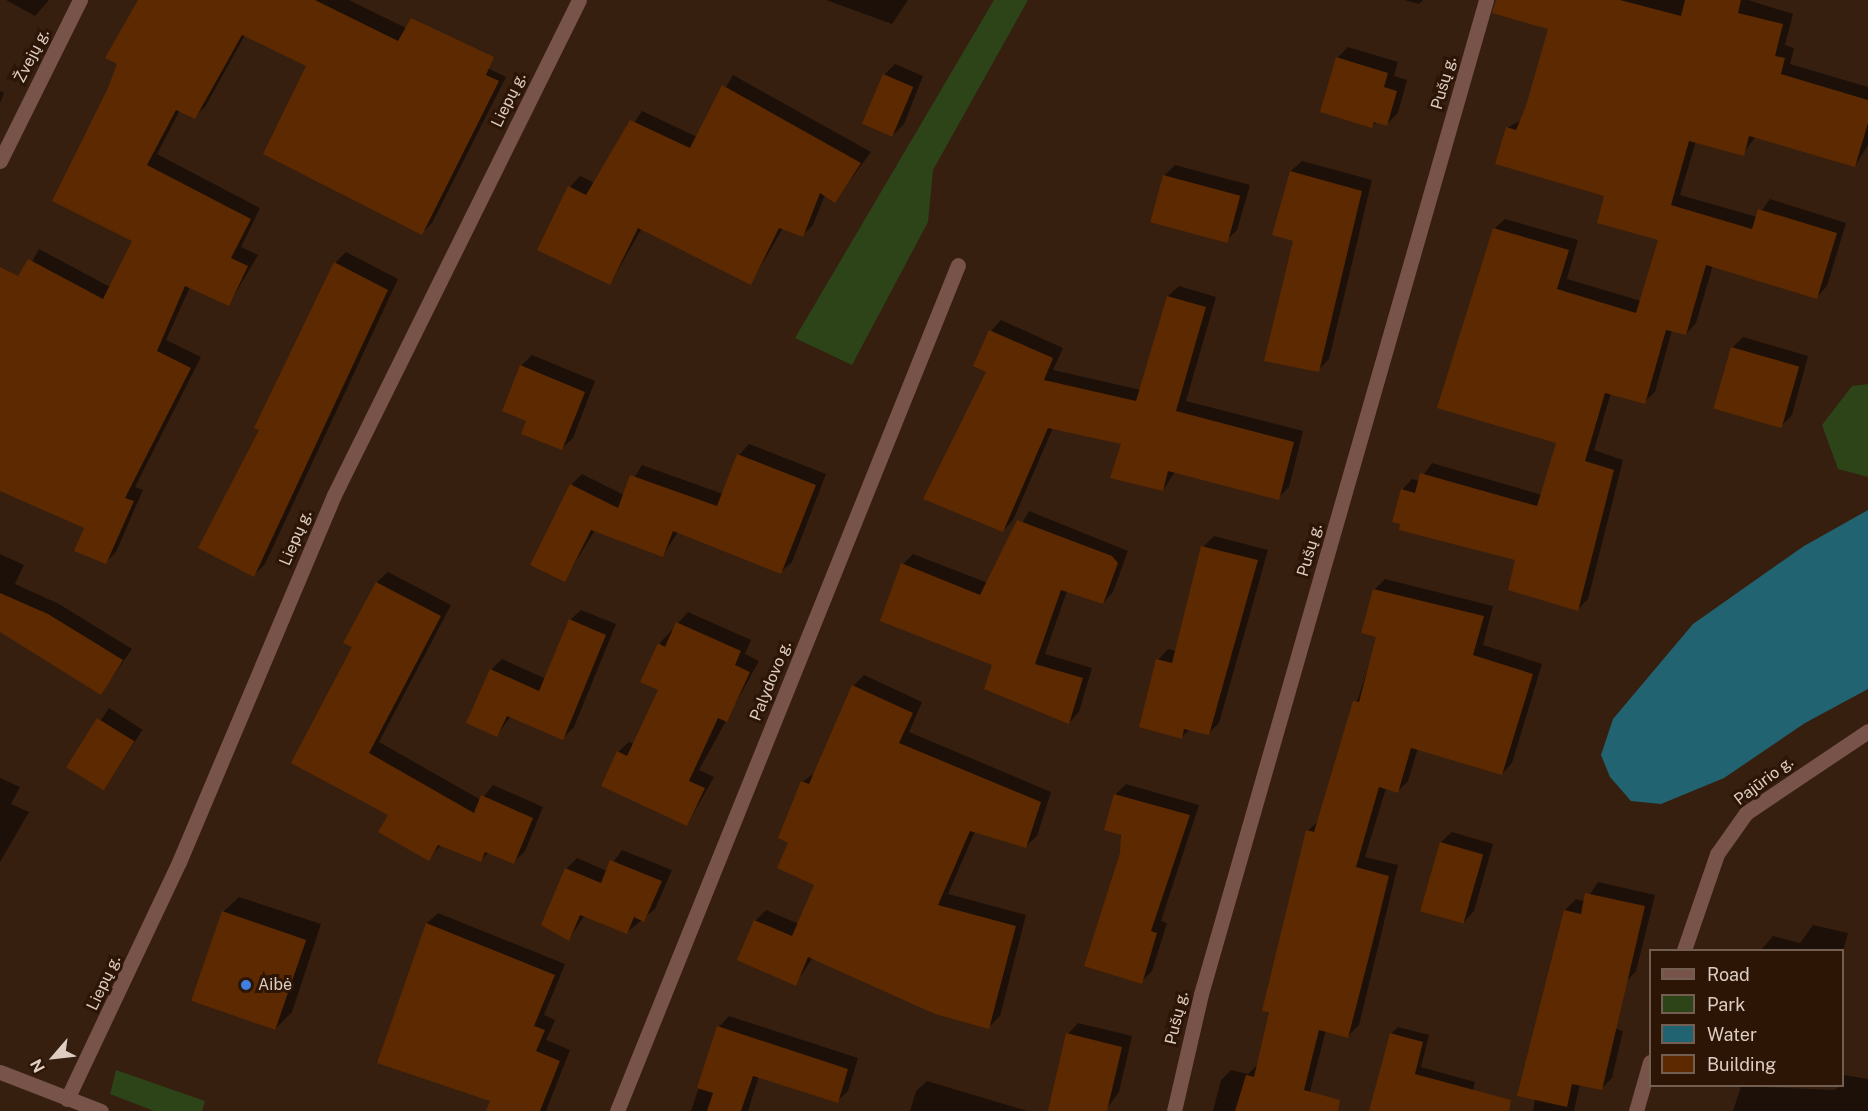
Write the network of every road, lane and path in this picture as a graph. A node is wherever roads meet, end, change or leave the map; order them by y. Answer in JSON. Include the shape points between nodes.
{"nodes":[{"id":1,"x":80,"y":0,"type":"edge"},
{"id":2,"x":579,"y":0,"type":"edge"},
{"id":3,"x":1486,"y":0,"type":"edge"},
{"id":4,"x":0,"y":160,"type":"edge"},
{"id":5,"x":958,"y":265,"type":"dead end"},
{"id":6,"x":1868,"y":731,"type":"edge"},
{"id":7,"x":1685,"y":949,"type":"edge"},
{"id":8,"x":1649,"y":1066,"type":"edge"},
{"id":9,"x":0,"y":1072,"type":"edge"},
{"id":10,"x":67,"y":1099,"type":"junction"},
{"id":11,"x":101,"y":1111,"type":"edge"},
{"id":12,"x":617,"y":1111,"type":"edge"},
{"id":13,"x":1174,"y":1111,"type":"edge"},
{"id":14,"x":1636,"y":1111,"type":"edge"}],
"edges":[{"from":1,"to":4,"type":"street","name":"Žvejų g."},
{"from":2,"to":10,"type":"street","name":"Liepų g.","via":[[334,495],[180,862]]},
{"from":3,"to":13,"type":"street","name":"Pušų g.","via":[[1201,994]]},
{"from":5,"to":12,"type":"street","name":"Palydovo g."},
{"from":6,"to":7,"type":"street","name":"Pajūrio g.","via":[[1746,813],[1717,854]]},
{"from":8,"to":14,"type":"street"},
{"from":9,"to":10,"type":"street"},
{"from":10,"to":11,"type":"street"}]}
